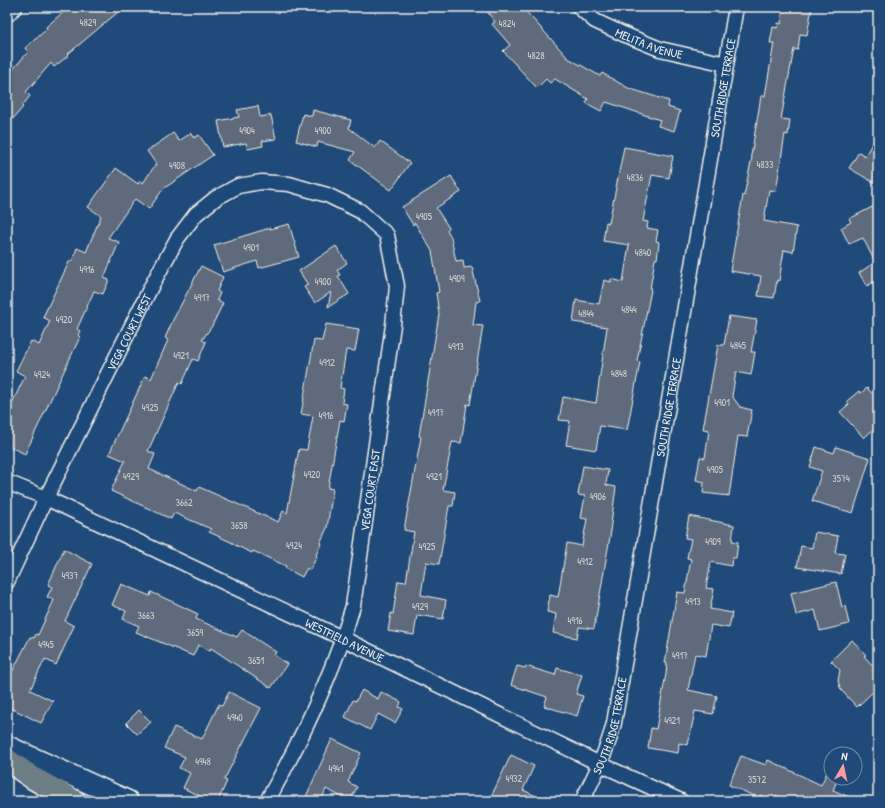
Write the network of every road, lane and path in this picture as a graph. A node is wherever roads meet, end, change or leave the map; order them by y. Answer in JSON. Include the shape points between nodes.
{"nodes":[{"id":1,"x":15,"y":7,"type":"edge"},
{"id":2,"x":579,"y":7,"type":"edge"},
{"id":3,"x":736,"y":7,"type":"edge"},
{"id":4,"x":7,"y":15,"type":"edge"},
{"id":5,"x":726,"y":64,"type":"junction"},
{"id":6,"x":327,"y":195,"type":"joint"},
{"id":7,"x":7,"y":482,"type":"edge"},
{"id":8,"x":46,"y":498,"type":"junction"},
{"id":9,"x":7,"y":582,"type":"edge"},
{"id":10,"x":344,"y":639,"type":"junction"},
{"id":11,"x":7,"y":746,"type":"edge"},
{"id":12,"x":7,"y":760,"type":"edge"},
{"id":13,"x":600,"y":764,"type":"junction"},
{"id":14,"x":74,"y":801,"type":"edge"},
{"id":15,"x":128,"y":801,"type":"edge"},
{"id":16,"x":267,"y":801,"type":"edge"},
{"id":17,"x":582,"y":801,"type":"edge"},
{"id":18,"x":681,"y":801,"type":"edge"}],
"edges":[{"from":1,"to":4,"type":"street"},
{"from":2,"to":5,"type":"street","name":"MELITA AVENUE","via":[[595,20],[660,49]]},
{"from":3,"to":5,"type":"street","name":"SOUTH RIDGE TERRACE"},
{"from":5,"to":13,"type":"street","name":"SOUTH RIDGE TERRACE","via":[[614,723]]},
{"from":6,"to":8,"type":"street","name":"VEGA COURT WEST","via":[[289,184],[262,182],[238,186],[216,198],[196,214],[177,239],[152,285]]},
{"from":6,"to":10,"type":"street","name":"VEGA COURT EAST","via":[[360,210],[387,234],[397,286],[353,606]]},
{"from":7,"to":8,"type":"street","name":"WESTFIELD AVENUE"},
{"from":8,"to":9,"type":"street","name":"VEGA COURT WEST"},
{"from":8,"to":10,"type":"street","name":"WESTFIELD AVENUE"},
{"from":10,"to":13,"type":"street","name":"WESTFIELD AVENUE"},
{"from":10,"to":16,"type":"street","name":"VEGA COURT EAST","via":[[307,725]]},
{"from":11,"to":15,"type":"main road"},
{"from":12,"to":14,"type":"highway"},
{"from":13,"to":17,"type":"street","name":"SOUTH RIDGE TERRACE"},
{"from":13,"to":18,"type":"street","name":"WESTFIELD AVENUE"}]}
